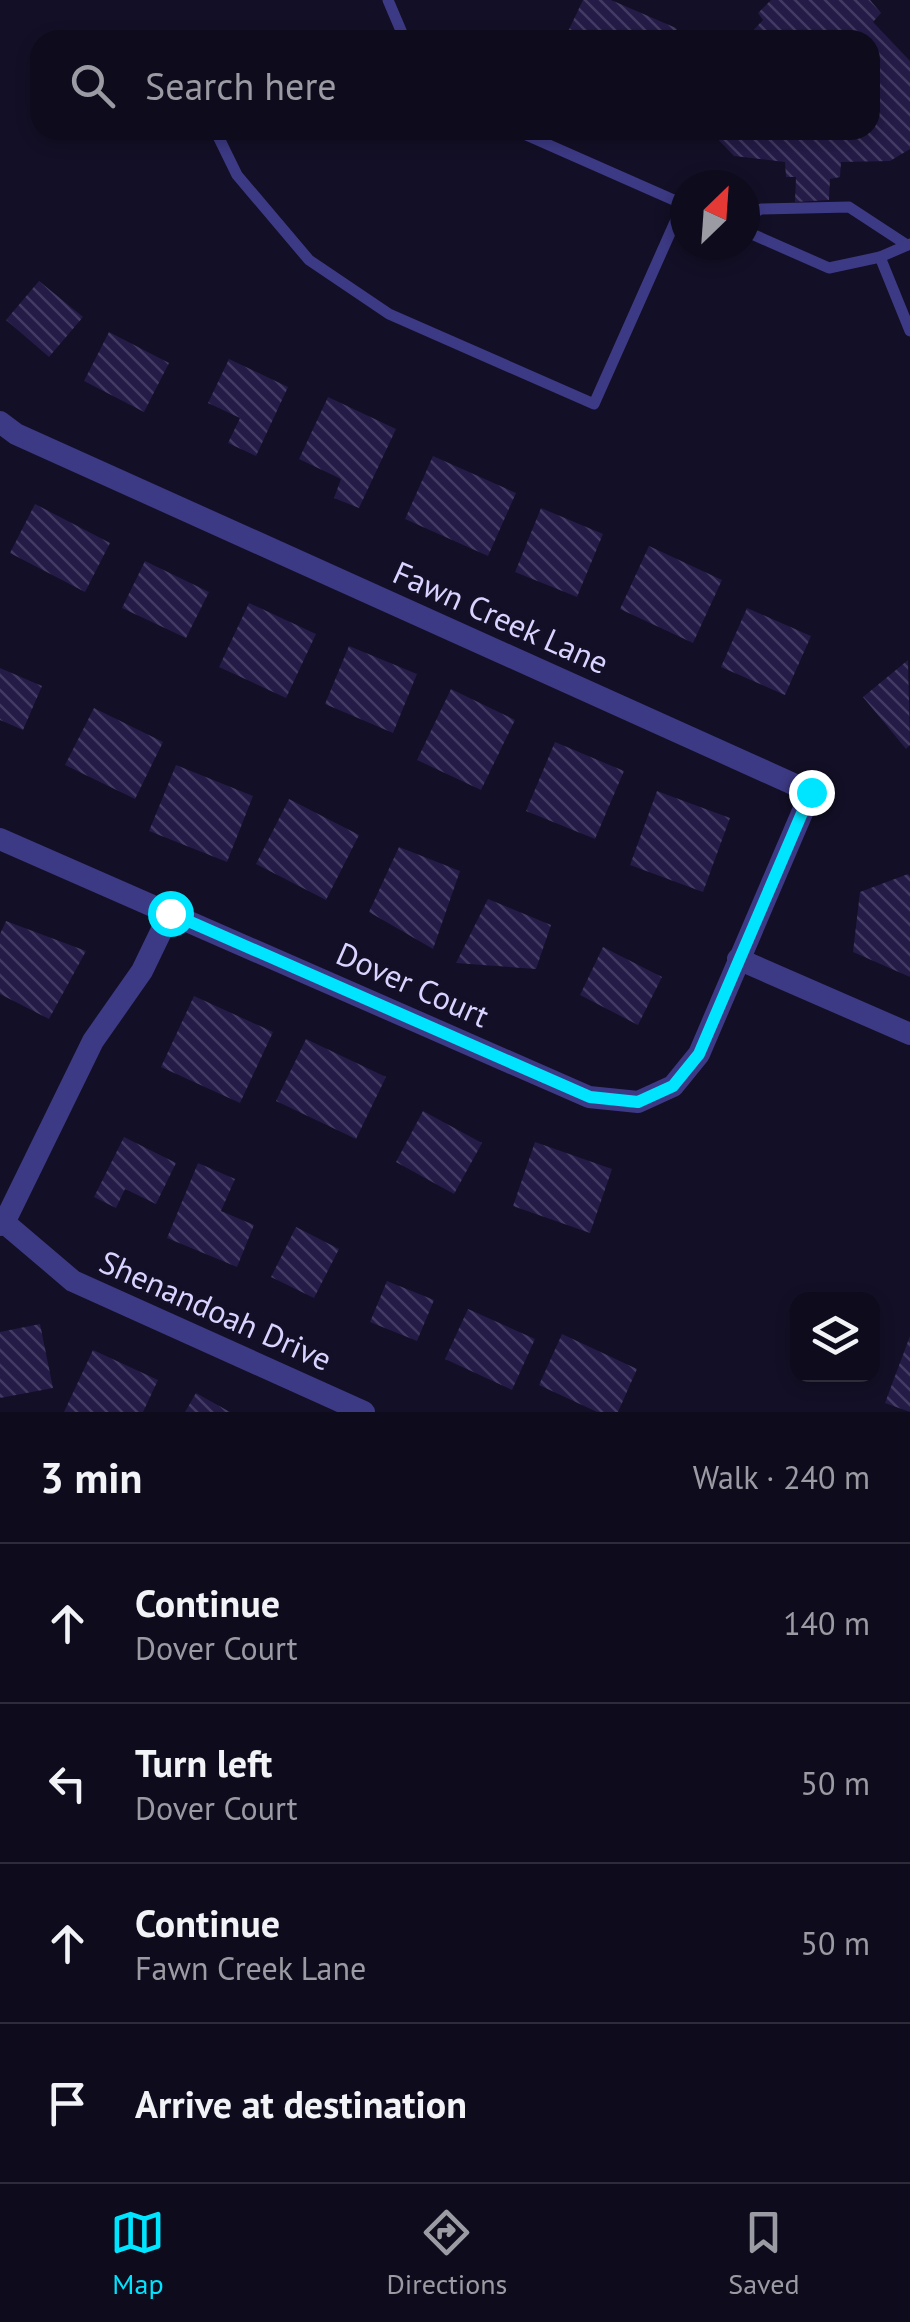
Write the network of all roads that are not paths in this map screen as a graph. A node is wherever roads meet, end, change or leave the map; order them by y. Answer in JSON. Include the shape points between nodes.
{"nodes":[{"id":1,"x":388,"y":0,"type":"edge"},
{"id":2,"x":398,"y":30,"type":"edge"},
{"id":3,"x":220,"y":140,"type":"edge"},
{"id":4,"x":538,"y":140,"type":"edge"},
{"id":5,"x":670,"y":199,"type":"edge"},
{"id":6,"x":760,"y":211,"type":"edge"},
{"id":7,"x":670,"y":236,"type":"edge"},
{"id":8,"x":760,"y":238,"type":"edge"},
{"id":9,"x":908,"y":245,"type":"edge"},
{"id":10,"x":880,"y":257,"type":"junction"},
{"id":11,"x":910,"y":331,"type":"edge"},
{"id":12,"x":0,"y":422,"type":"edge"},
{"id":13,"x":0,"y":839,"type":"edge"},
{"id":14,"x":170,"y":913,"type":"junction"},
{"id":15,"x":738,"y":960,"type":"junction"},
{"id":16,"x":910,"y":1034,"type":"edge"},
{"id":17,"x":1,"y":1222,"type":"edge"},
{"id":18,"x":364,"y":1412,"type":"edge"}],
"edges":[{"from":1,"to":2,"type":"lane"},
{"from":3,"to":7,"type":"lane","via":[[237,175],[309,260],[389,314],[594,404]]},
{"from":4,"to":5,"type":"lane"},
{"from":6,"to":9,"type":"lane","via":[[849,206]]},
{"from":8,"to":10,"type":"lane","via":[[829,268]]},
{"from":9,"to":10,"type":"lane"},
{"from":10,"to":11,"type":"lane"},
{"from":12,"to":15,"type":"street","name":"Fawn Creek Lane","via":[[811,792]]},
{"from":13,"to":14,"type":"street","name":"Dover Court"},
{"from":14,"to":15,"type":"street","name":"Dover Court","via":[[590,1097],[638,1102],[673,1086],[699,1054]]},
{"from":14,"to":17,"type":"street","via":[[142,971],[93,1041]]},
{"from":15,"to":16,"type":"street"},
{"from":17,"to":18,"type":"street","name":"Shenandoah Drive","via":[[73,1281]]}]}
